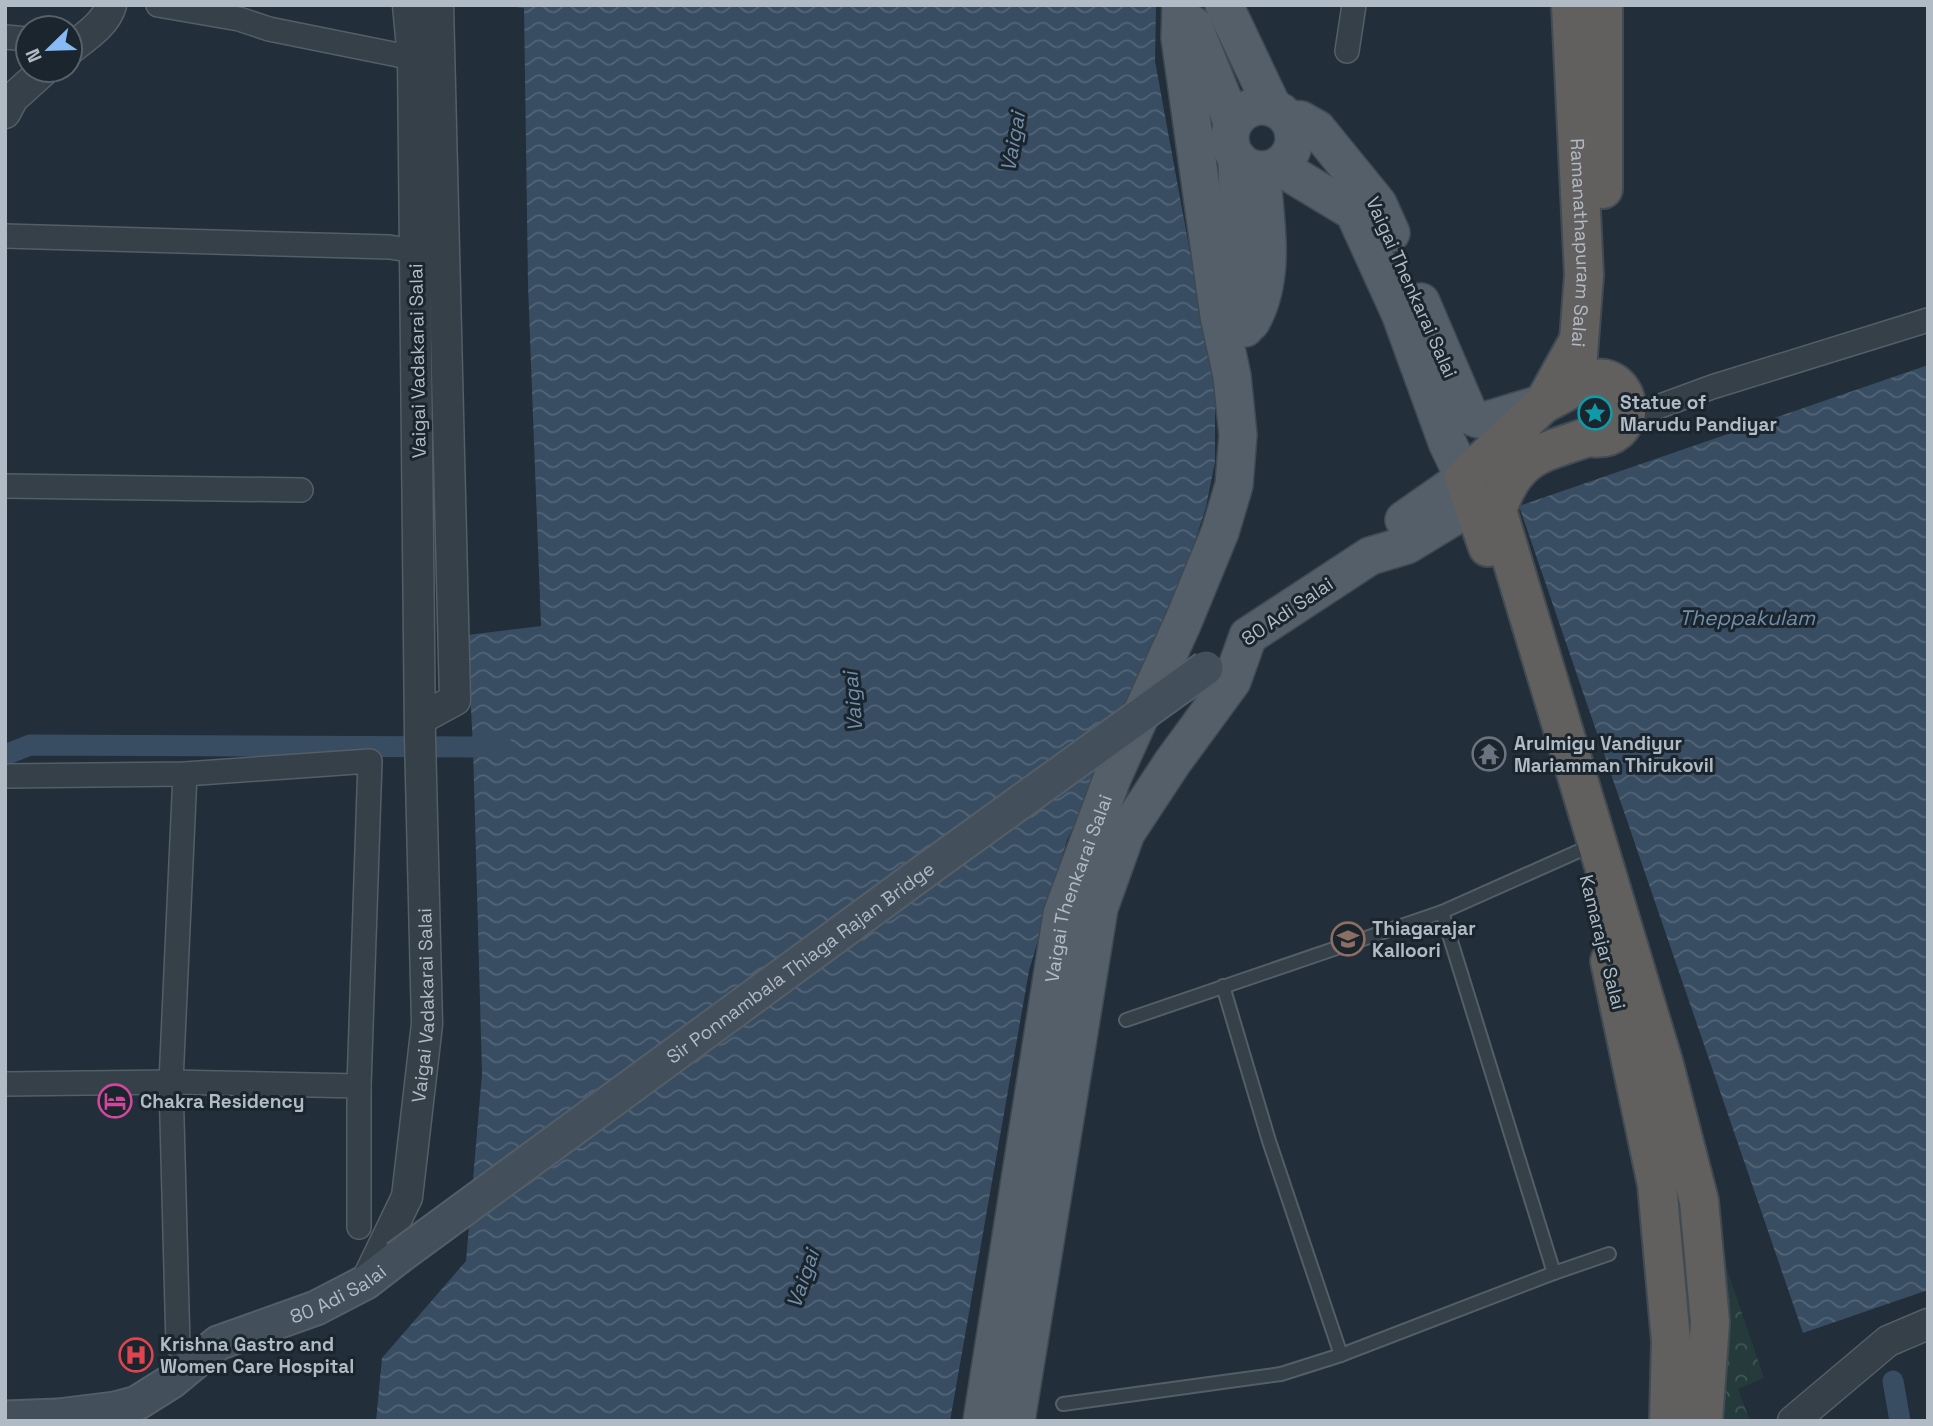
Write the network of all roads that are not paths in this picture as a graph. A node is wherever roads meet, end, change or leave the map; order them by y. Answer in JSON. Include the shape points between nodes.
{"nodes":[{"id":1,"x":111,"y":5,"type":"edge"},
{"id":2,"x":158,"y":5,"type":"edge"},
{"id":3,"x":408,"y":5,"type":"edge"},
{"id":4,"x":438,"y":5,"type":"edge"},
{"id":5,"x":1183,"y":5,"type":"edge"},
{"id":6,"x":1224,"y":5,"type":"edge"},
{"id":7,"x":1354,"y":5,"type":"edge"},
{"id":8,"x":1571,"y":5,"type":"edge"},
{"id":9,"x":1603,"y":5,"type":"edge"},
{"id":10,"x":84,"y":36,"type":"edge"},
{"id":11,"x":1348,"y":51,"type":"dead end"},
{"id":12,"x":426,"y":61,"type":"junction"},
{"id":13,"x":28,"y":84,"type":"edge"},
{"id":14,"x":5,"y":113,"type":"edge"},
{"id":15,"x":1280,"y":113,"type":"junction"},
{"id":16,"x":1252,"y":154,"type":"junction"},
{"id":17,"x":5,"y":236,"type":"edge"},
{"id":18,"x":415,"y":251,"type":"junction"},
{"id":19,"x":1928,"y":320,"type":"edge"},
{"id":20,"x":1232,"y":376,"type":"junction"},
{"id":21,"x":1574,"y":390,"type":"junction"},
{"id":22,"x":1625,"y":419,"type":"junction"},
{"id":23,"x":5,"y":486,"type":"edge"},
{"id":24,"x":1481,"y":489,"type":"junction"},
{"id":25,"x":301,"y":490,"type":"dead end"},
{"id":26,"x":1248,"y":636,"type":"junction"},
{"id":27,"x":1206,"y":668,"type":"joint"},
{"id":28,"x":421,"y":739,"type":"junction"},
{"id":29,"x":186,"y":774,"type":"junction"},
{"id":30,"x":5,"y":776,"type":"edge"},
{"id":31,"x":1589,"y":848,"type":"junction"},
{"id":32,"x":1442,"y":912,"type":"junction"},
{"id":33,"x":1223,"y":986,"type":"junction"},
{"id":34,"x":1126,"y":1020,"type":"dead end"},
{"id":35,"x":171,"y":1082,"type":"junction"},
{"id":36,"x":5,"y":1084,"type":"edge"},
{"id":37,"x":359,"y":1086,"type":"junction"},
{"id":38,"x":359,"y":1227,"type":"dead end"},
{"id":39,"x":1609,"y":1254,"type":"dead end"},
{"id":40,"x":397,"y":1258,"type":"joint"},
{"id":41,"x":1554,"y":1273,"type":"junction"},
{"id":42,"x":366,"y":1282,"type":"junction"},
{"id":43,"x":1927,"y":1327,"type":"edge"},
{"id":44,"x":178,"y":1346,"type":"dead end"},
{"id":45,"x":1341,"y":1355,"type":"junction"},
{"id":46,"x":1063,"y":1404,"type":"dead end"},
{"id":47,"x":5,"y":1418,"type":"edge"},
{"id":48,"x":982,"y":1421,"type":"edge"},
{"id":49,"x":1016,"y":1421,"type":"edge"},
{"id":50,"x":1670,"y":1421,"type":"edge"},
{"id":51,"x":1703,"y":1421,"type":"edge"},
{"id":52,"x":1793,"y":1421,"type":"edge"}],
"edges":[{"from":1,"to":10,"type":"street","via":[[102,22]]},
{"from":2,"to":12,"type":"street"},
{"from":3,"to":12,"type":"street","name":"Vaigai Vadakarai Salai"},
{"from":4,"to":12,"type":"street","name":"Vaigai Vadakarai Salai"},
{"from":5,"to":16,"type":"main road","name":"Vaigai Thenkarai Salai"},
{"from":5,"to":20,"type":"main road","name":"Vaigai Thenkarai Salai","via":[[1180,38],[1219,316]]},
{"from":6,"to":15,"type":"main road"},
{"from":7,"to":11,"type":"street"},
{"from":8,"to":21,"type":"highway","name":"Ramanathapuram Salai","via":[[1584,275]]},
{"from":9,"to":21,"type":"highway","name":"Ramanathapuram Salai"},
{"from":12,"to":18,"type":"street","name":"Vaigai Vadakarai Salai"},
{"from":12,"to":28,"type":"street","via":[[455,700]]},
{"from":13,"to":14,"type":"street"},
{"from":15,"to":16,"type":"main road","via":[[1254,107],[1246,110]]},
{"from":15,"to":16,"type":"main road","via":[[1292,127],[1290,153]]},
{"from":15,"to":21,"type":"main road","name":"Vaigai Thenkarai Salai","via":[[1317,130],[1378,204],[1472,417],[1488,420]]},
{"from":16,"to":20,"type":"main road","name":"Vaigai Thenkarai Salai","via":[[1267,268],[1258,310]]},
{"from":16,"to":24,"type":"main road","name":"Vaigai Thenkarai Salai","via":[[1354,212],[1400,313],[1447,442]]},
{"from":17,"to":18,"type":"street"},
{"from":18,"to":28,"type":"street","name":"Vaigai Vadakarai Salai"},
{"from":19,"to":22,"type":"street"},
{"from":20,"to":48,"type":"main road","name":"Vaigai Thenkarai Salai","via":[[1238,435],[1234,485],[1220,532],[1113,776],[1062,914]]},
{"from":21,"to":22,"type":"highway","via":[[1611,382],[1623,394]]},
{"from":21,"to":24,"type":"highway"},
{"from":22,"to":24,"type":"highway","via":[[1614,433],[1532,457]]},
{"from":23,"to":25,"type":"street"},
{"from":24,"to":26,"type":"main road","name":"80 Adi Salai","via":[[1408,545],[1370,556]]},
{"from":24,"to":31,"type":"highway","name":"Kamarajar Salai","via":[[1497,510]]},
{"from":26,"to":27,"type":"main road","name":"80 Adi Salai"},
{"from":26,"to":49,"type":"main road","name":"Vaigai Thenkarai Salai","via":[[1232,681],[1126,834],[1099,908]]},
{"from":27,"to":40,"type":"main road","name":"Sir Ponnambala Thiaga Rajan Bridge","bridge":true},
{"from":28,"to":42,"type":"street","name":"Vaigai Vadakarai Salai","via":[[427,1024],[407,1198]]},
{"from":29,"to":30,"type":"street"},
{"from":29,"to":35,"type":"street"},
{"from":29,"to":37,"type":"street","via":[[370,761]]},
{"from":31,"to":32,"type":"lane"},
{"from":31,"to":50,"type":"highway","name":"Kamarajar Salai","via":[[1657,1184],[1671,1341]]},
{"from":31,"to":51,"type":"highway","name":"Kamarajar Salai","via":[[1664,1065],[1699,1201],[1710,1322]]},
{"from":32,"to":33,"type":"lane"},
{"from":32,"to":41,"type":"lane"},
{"from":33,"to":34,"type":"lane"},
{"from":33,"to":45,"type":"lane"},
{"from":35,"to":36,"type":"street"},
{"from":35,"to":37,"type":"street"},
{"from":35,"to":44,"type":"street"},
{"from":37,"to":38,"type":"street"},
{"from":39,"to":41,"type":"lane"},
{"from":40,"to":42,"type":"main road","name":"80 Adi Salai"},
{"from":41,"to":45,"type":"lane"},
{"from":42,"to":47,"type":"main road","name":"80 Adi Salai","via":[[316,1308],[218,1343],[137,1403],[70,1415]]},
{"from":43,"to":52,"type":"street","via":[[1888,1341]]},
{"from":45,"to":46,"type":"lane","via":[[1281,1374]]}]}
